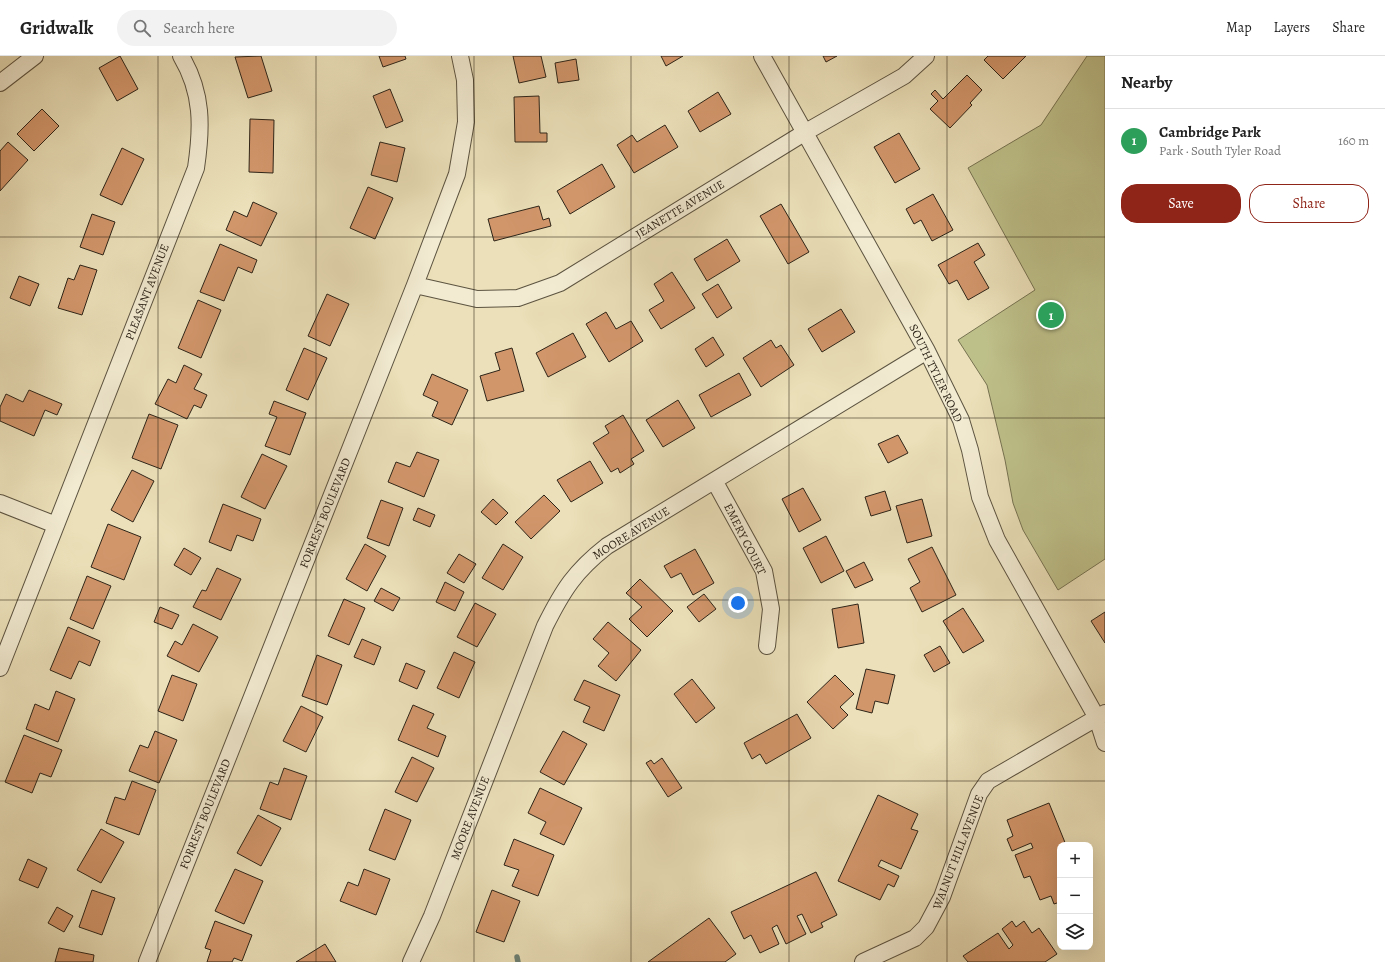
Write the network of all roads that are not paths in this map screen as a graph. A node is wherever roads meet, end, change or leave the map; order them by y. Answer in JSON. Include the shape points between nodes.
{"nodes":[{"id":1,"x":35,"y":56,"type":"edge"},
{"id":2,"x":181,"y":56,"type":"edge"},
{"id":3,"x":460,"y":56,"type":"edge"},
{"id":4,"x":762,"y":56,"type":"edge"},
{"id":5,"x":926,"y":56,"type":"edge"},
{"id":6,"x":0,"y":83,"type":"edge"},
{"id":7,"x":804,"y":134,"type":"junction"},
{"id":8,"x":415,"y":285,"type":"junction"},
{"id":9,"x":927,"y":351,"type":"junction"},
{"id":10,"x":715,"y":482,"type":"junction"},
{"id":11,"x":0,"y":503,"type":"edge"},
{"id":12,"x":56,"y":525,"type":"junction"},
{"id":13,"x":767,"y":646,"type":"dead end"},
{"id":14,"x":0,"y":668,"type":"edge"},
{"id":15,"x":1101,"y":715,"type":"edge"},
{"id":16,"x":1105,"y":743,"type":"edge"},
{"id":17,"x":147,"y":962,"type":"edge"},
{"id":18,"x":411,"y":962,"type":"edge"},
{"id":19,"x":863,"y":962,"type":"edge"}],
"edges":[{"from":1,"to":6,"type":"street"},
{"from":2,"to":12,"type":"street","name":"PLEASANT AVENUE","via":[[190,70],[199,101],[200,136],[196,168]]},
{"from":3,"to":8,"type":"street","name":"FORREST BOULEVARD","via":[[465,80],[466,122],[457,174]]},
{"from":4,"to":7,"type":"street","name":"SOUTH TYLER ROAD"},
{"from":5,"to":7,"type":"street","name":"JEANETTE AVENUE","via":[[904,76]]},
{"from":7,"to":8,"type":"street","name":"JEANETTE AVENUE","via":[[560,283],[518,298],[491,299],[477,299]]},
{"from":7,"to":9,"type":"street","name":"SOUTH TYLER ROAD"},
{"from":8,"to":17,"type":"street","name":"FORREST BOULEVARD"},
{"from":9,"to":10,"type":"street","name":"MOORE AVENUE"},
{"from":9,"to":15,"type":"street","name":"SOUTH TYLER ROAD","via":[[961,420],[980,497],[997,540]]},
{"from":10,"to":13,"type":"street","name":"EMERY COURT","via":[[764,571],[771,609]]},
{"from":10,"to":18,"type":"street","name":"MOORE AVENUE","via":[[607,546],[586,562],[572,578],[545,626],[432,916]]},
{"from":11,"to":12,"type":"street"},
{"from":12,"to":14,"type":"street","name":"PLEASANT AVENUE"},
{"from":15,"to":16,"type":"street","name":"SOUTH TYLER ROAD"},
{"from":15,"to":19,"type":"street","name":"WALNUT HILL AVENUE","via":[[988,781],[979,794],[942,897],[926,927],[914,938]]}]}
